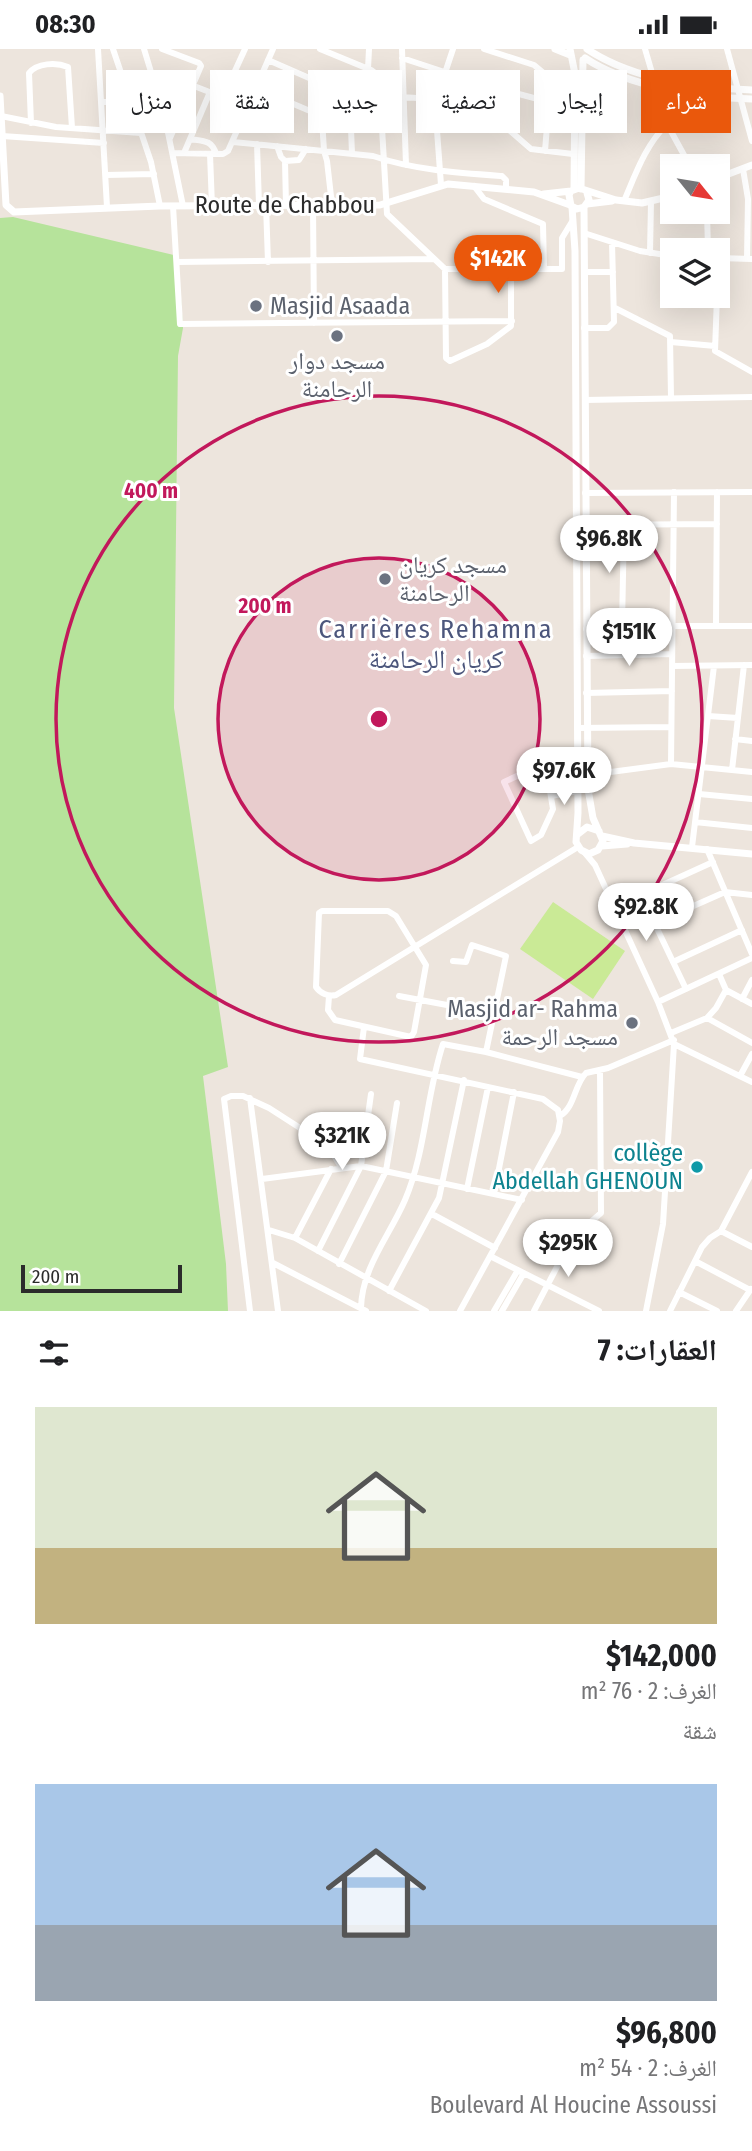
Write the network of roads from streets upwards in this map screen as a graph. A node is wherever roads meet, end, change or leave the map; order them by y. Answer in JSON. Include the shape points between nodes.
{"nodes":[{"id":1,"x":98,"y":49,"type":"edge"},
{"id":2,"x":113,"y":49,"type":"edge"},
{"id":3,"x":144,"y":49,"type":"edge"},
{"id":4,"x":162,"y":49,"type":"edge"},
{"id":5,"x":244,"y":49,"type":"edge"},
{"id":6,"x":273,"y":49,"type":"edge"},
{"id":7,"x":320,"y":49,"type":"edge"},
{"id":8,"x":369,"y":49,"type":"edge"},
{"id":9,"x":402,"y":49,"type":"edge"},
{"id":10,"x":453,"y":49,"type":"edge"},
{"id":11,"x":484,"y":49,"type":"edge"},
{"id":12,"x":555,"y":49,"type":"edge"},
{"id":13,"x":587,"y":49,"type":"edge"},
{"id":14,"x":645,"y":49,"type":"edge"},
{"id":15,"x":727,"y":49,"type":"edge"},
{"id":16,"x":329,"y":51,"type":"edge"},
{"id":17,"x":570,"y":54,"type":"edge"},
{"id":18,"x":402,"y":58,"type":"junction"},
{"id":19,"x":584,"y":59,"type":"junction"},
{"id":20,"x":268,"y":60,"type":"junction"},
{"id":21,"x":368,"y":69,"type":"joint"},
{"id":22,"x":120,"y":70,"type":"edge"},
{"id":23,"x":235,"y":70,"type":"edge"},
{"id":24,"x":264,"y":70,"type":"edge"},
{"id":25,"x":441,"y":70,"type":"edge"},
{"id":26,"x":444,"y":70,"type":"edge"},
{"id":27,"x":542,"y":70,"type":"edge"},
{"id":28,"x":651,"y":70,"type":"edge"},
{"id":29,"x":641,"y":73,"type":"edge"},
{"id":30,"x":196,"y":79,"type":"edge"},
{"id":31,"x":641,"y":81,"type":"edge"},
{"id":32,"x":731,"y":89,"type":"edge"},
{"id":33,"x":739,"y":90,"type":"junction"},
{"id":34,"x":752,"y":90,"type":"edge"},
{"id":35,"x":210,"y":94,"type":"edge"},
{"id":36,"x":0,"y":96,"type":"edge"},
{"id":37,"x":403,"y":96,"type":"junction"},
{"id":38,"x":731,"y":97,"type":"edge"},
{"id":39,"x":416,"y":99,"type":"edge"},
{"id":40,"x":741,"y":99,"type":"junction"},
{"id":41,"x":752,"y":99,"type":"edge"},
{"id":42,"x":101,"y":102,"type":"junction"},
{"id":43,"x":106,"y":102,"type":"edge"},
{"id":44,"x":294,"y":105,"type":"edge"},
{"id":45,"x":1,"y":116,"type":"edge"},
{"id":46,"x":31,"y":123,"type":"junction"},
{"id":47,"x":72,"y":128,"type":"junction"},
{"id":48,"x":103,"y":129,"type":"junction"},
{"id":49,"x":106,"y":129,"type":"edge"},
{"id":50,"x":141,"y":133,"type":"edge"},
{"id":51,"x":172,"y":133,"type":"edge"},
{"id":52,"x":237,"y":133,"type":"edge"},
{"id":53,"x":383,"y":133,"type":"edge"},
{"id":54,"x":437,"y":133,"type":"edge"},
{"id":55,"x":512,"y":133,"type":"edge"},
{"id":56,"x":546,"y":133,"type":"edge"},
{"id":57,"x":659,"y":133,"type":"edge"},
{"id":58,"x":672,"y":133,"type":"edge"},
{"id":59,"x":2,"y":136,"type":"edge"},
{"id":60,"x":170,"y":138,"type":"junction"},
{"id":61,"x":190,"y":139,"type":"junction"},
{"id":62,"x":752,"y":141,"type":"edge"},
{"id":63,"x":233,"y":142,"type":"junction"},
{"id":64,"x":104,"y":143,"type":"junction"},
{"id":65,"x":257,"y":144,"type":"junction"},
{"id":66,"x":277,"y":146,"type":"junction"},
{"id":67,"x":306,"y":149,"type":"junction"},
{"id":68,"x":545,"y":151,"type":"junction"},
{"id":69,"x":324,"y":152,"type":"junction"},
{"id":70,"x":173,"y":153,"type":"junction"},
{"id":71,"x":184,"y":153,"type":"junction"},
{"id":72,"x":213,"y":154,"type":"junction"},
{"id":73,"x":352,"y":154,"type":"junction"},
{"id":74,"x":573,"y":154,"type":"junction"},
{"id":75,"x":683,"y":154,"type":"edge"},
{"id":76,"x":285,"y":161,"type":"junction"},
{"id":77,"x":384,"y":161,"type":"junction"},
{"id":78,"x":406,"y":165,"type":"junction"},
{"id":79,"x":752,"y":165,"type":"edge"},
{"id":80,"x":743,"y":169,"type":"junction"},
{"id":81,"x":440,"y":171,"type":"junction"},
{"id":82,"x":154,"y":174,"type":"junction"},
{"id":83,"x":730,"y":174,"type":"edge"},
{"id":84,"x":106,"y":175,"type":"junction"},
{"id":85,"x":441,"y":185,"type":"junction"},
{"id":86,"x":474,"y":186,"type":"junction"},
{"id":87,"x":506,"y":188,"type":"junction"},
{"id":88,"x":578,"y":190,"type":"junction"},
{"id":89,"x":543,"y":194,"type":"junction"},
{"id":90,"x":660,"y":199,"type":"edge"},
{"id":91,"x":620,"y":201,"type":"junction"},
{"id":92,"x":651,"y":202,"type":"junction"},
{"id":93,"x":386,"y":204,"type":"junction"},
{"id":94,"x":262,"y":205,"type":"junction"},
{"id":95,"x":286,"y":205,"type":"junction"},
{"id":96,"x":313,"y":205,"type":"junction"},
{"id":97,"x":332,"y":205,"type":"junction"},
{"id":98,"x":160,"y":206,"type":"junction"},
{"id":99,"x":173,"y":206,"type":"junction"},
{"id":100,"x":183,"y":206,"type":"junction"},
{"id":101,"x":212,"y":206,"type":"junction"},
{"id":102,"x":571,"y":206,"type":"junction"},
{"id":103,"x":586,"y":206,"type":"junction"},
{"id":104,"x":107,"y":207,"type":"junction"},
{"id":105,"x":573,"y":220,"type":"junction"},
{"id":106,"x":584,"y":233,"type":"junction"},
{"id":107,"x":612,"y":242,"type":"junction"},
{"id":108,"x":650,"y":253,"type":"junction"},
{"id":109,"x":660,"y":254,"type":"edge"},
{"id":110,"x":730,"y":258,"type":"edge"},
{"id":111,"x":435,"y":259,"type":"junction"},
{"id":112,"x":750,"y":259,"type":"edge"},
{"id":113,"x":177,"y":262,"type":"junction"},
{"id":114,"x":268,"y":262,"type":"junction"},
{"id":115,"x":314,"y":262,"type":"junction"},
{"id":116,"x":444,"y":269,"type":"junction"},
{"id":117,"x":511,"y":269,"type":"junction"},
{"id":118,"x":544,"y":269,"type":"junction"},
{"id":119,"x":585,"y":272,"type":"junction"},
{"id":120,"x":613,"y":272,"type":"junction"},
{"id":121,"x":615,"y":308,"type":"junction"},
{"id":122,"x":717,"y":308,"type":"edge"},
{"id":123,"x":512,"y":321,"type":"junction"},
{"id":124,"x":445,"y":322,"type":"junction"},
{"id":125,"x":314,"y":323,"type":"junction"},
{"id":126,"x":584,"y":328,"type":"junction"},
{"id":127,"x":671,"y":342,"type":"junction"},
{"id":128,"x":715,"y":346,"type":"junction"},
{"id":129,"x":752,"y":372,"type":"edge"},
{"id":130,"x":752,"y":397,"type":"edge"},
{"id":131,"x":671,"y":398,"type":"junction"},
{"id":132,"x":585,"y":400,"type":"junction"},
{"id":133,"x":674,"y":492,"type":"junction"},
{"id":134,"x":717,"y":492,"type":"junction"},
{"id":135,"x":752,"y":492,"type":"edge"},
{"id":136,"x":585,"y":493,"type":"junction"},
{"id":137,"x":624,"y":524,"type":"junction"},
{"id":138,"x":673,"y":524,"type":"junction"},
{"id":139,"x":717,"y":524,"type":"junction"},
{"id":140,"x":585,"y":525,"type":"junction"},
{"id":141,"x":622,"y":626,"type":"junction"},
{"id":142,"x":672,"y":626,"type":"junction"},
{"id":143,"x":716,"y":626,"type":"junction"},
{"id":144,"x":752,"y":626,"type":"edge"},
{"id":145,"x":586,"y":629,"type":"junction"},
{"id":146,"x":672,"y":654,"type":"junction"},
{"id":147,"x":586,"y":656,"type":"junction"},
{"id":148,"x":748,"y":665,"type":"edge"},
{"id":149,"x":672,"y":666,"type":"junction"},
{"id":150,"x":715,"y":666,"type":"junction"},
{"id":151,"x":672,"y":691,"type":"junction"},
{"id":152,"x":586,"y":693,"type":"junction"},
{"id":153,"x":708,"y":716,"type":"junction"},
{"id":154,"x":738,"y":717,"type":"junction"},
{"id":155,"x":671,"y":727,"type":"junction"},
{"id":156,"x":577,"y":728,"type":"junction"},
{"id":157,"x":587,"y":728,"type":"junction"},
{"id":158,"x":735,"y":739,"type":"junction"},
{"id":159,"x":752,"y":741,"type":"edge"},
{"id":160,"x":671,"y":764,"type":"junction"},
{"id":161,"x":702,"y":766,"type":"junction"},
{"id":162,"x":732,"y":770,"type":"junction"},
{"id":163,"x":752,"y":772,"type":"edge"},
{"id":164,"x":588,"y":775,"type":"junction"},
{"id":165,"x":578,"y":791,"type":"junction"},
{"id":166,"x":699,"y":794,"type":"junction"},
{"id":167,"x":551,"y":796,"type":"junction"},
{"id":168,"x":752,"y":799,"type":"edge"},
{"id":169,"x":695,"y":822,"type":"junction"},
{"id":170,"x":752,"y":828,"type":"edge"},
{"id":171,"x":578,"y":834,"type":"junction"},
{"id":172,"x":601,"y":834,"type":"junction"},
{"id":173,"x":634,"y":843,"type":"junction"},
{"id":174,"x":578,"y":847,"type":"junction"},
{"id":175,"x":692,"y":847,"type":"junction"},
{"id":176,"x":599,"y":849,"type":"junction"},
{"id":177,"x":707,"y":849,"type":"junction"},
{"id":178,"x":585,"y":853,"type":"junction"},
{"id":179,"x":752,"y":854,"type":"edge"},
{"id":180,"x":713,"y":862,"type":"junction"},
{"id":181,"x":595,"y":865,"type":"junction"},
{"id":182,"x":725,"y":892,"type":"junction"},
{"id":183,"x":642,"y":895,"type":"junction"},
{"id":184,"x":752,"y":895,"type":"edge"},
{"id":185,"x":614,"y":907,"type":"junction"},
{"id":186,"x":655,"y":923,"type":"junction"},
{"id":187,"x":742,"y":930,"type":"junction"},
{"id":188,"x":416,"y":946,"type":"junction"},
{"id":189,"x":752,"y":956,"type":"edge"},
{"id":190,"x":453,"y":961,"type":"dead end"},
{"id":191,"x":673,"y":962,"type":"junction"},
{"id":192,"x":719,"y":974,"type":"junction"},
{"id":193,"x":752,"y":980,"type":"edge"},
{"id":194,"x":686,"y":989,"type":"junction"},
{"id":195,"x":726,"y":990,"type":"junction"},
{"id":196,"x":329,"y":996,"type":"junction"},
{"id":197,"x":399,"y":996,"type":"dead end"},
{"id":198,"x":742,"y":999,"type":"junction"},
{"id":199,"x":420,"y":1000,"type":"junction"},
{"id":200,"x":658,"y":1002,"type":"junction"},
{"id":201,"x":752,"y":1004,"type":"edge"},
{"id":202,"x":495,"y":1014,"type":"junction"},
{"id":203,"x":707,"y":1018,"type":"junction"},
{"id":204,"x":364,"y":1027,"type":"junction"},
{"id":205,"x":673,"y":1039,"type":"junction"},
{"id":206,"x":752,"y":1042,"type":"edge"},
{"id":207,"x":486,"y":1052,"type":"junction"},
{"id":208,"x":752,"y":1054,"type":"edge"},
{"id":209,"x":600,"y":1070,"type":"junction"},
{"id":210,"x":436,"y":1075,"type":"junction"},
{"id":211,"x":740,"y":1076,"type":"junction"},
{"id":212,"x":582,"y":1077,"type":"junction"},
{"id":213,"x":464,"y":1080,"type":"junction"},
{"id":214,"x":752,"y":1082,"type":"edge"},
{"id":215,"x":488,"y":1087,"type":"junction"},
{"id":216,"x":514,"y":1092,"type":"junction"},
{"id":217,"x":371,"y":1094,"type":"dead end"},
{"id":218,"x":250,"y":1098,"type":"junction"},
{"id":219,"x":397,"y":1103,"type":"dead end"},
{"id":220,"x":560,"y":1116,"type":"junction"},
{"id":221,"x":360,"y":1166,"type":"junction"},
{"id":222,"x":341,"y":1167,"type":"junction"},
{"id":223,"x":331,"y":1169,"type":"junction"},
{"id":224,"x":386,"y":1171,"type":"junction"},
{"id":225,"x":752,"y":1172,"type":"edge"},
{"id":226,"x":414,"y":1178,"type":"junction"},
{"id":227,"x":262,"y":1179,"type":"junction"},
{"id":228,"x":443,"y":1184,"type":"junction"},
{"id":229,"x":467,"y":1189,"type":"junction"},
{"id":230,"x":494,"y":1194,"type":"junction"},
{"id":231,"x":522,"y":1200,"type":"junction"},
{"id":232,"x":432,"y":1214,"type":"junction"},
{"id":233,"x":269,"y":1230,"type":"junction"},
{"id":234,"x":721,"y":1231,"type":"junction"},
{"id":235,"x":295,"y":1238,"type":"junction"},
{"id":236,"x":751,"y":1244,"type":"edge"},
{"id":237,"x":495,"y":1248,"type":"junction"},
{"id":238,"x":318,"y":1251,"type":"junction"},
{"id":239,"x":490,"y":1256,"type":"junction"},
{"id":240,"x":695,"y":1261,"type":"junction"},
{"id":241,"x":273,"y":1263,"type":"junction"},
{"id":242,"x":340,"y":1264,"type":"junction"},
{"id":243,"x":521,"y":1271,"type":"junction"},
{"id":244,"x":365,"y":1278,"type":"junction"},
{"id":245,"x":548,"y":1285,"type":"junction"},
{"id":246,"x":751,"y":1289,"type":"edge"},
{"id":247,"x":389,"y":1291,"type":"junction"},
{"id":248,"x":680,"y":1292,"type":"junction"},
{"id":249,"x":586,"y":1308,"type":"edge"},
{"id":250,"x":364,"y":1310,"type":"edge"},
{"id":251,"x":250,"y":1311,"type":"edge"},
{"id":252,"x":278,"y":1311,"type":"edge"},
{"id":253,"x":426,"y":1311,"type":"edge"},
{"id":254,"x":460,"y":1311,"type":"edge"},
{"id":255,"x":494,"y":1311,"type":"edge"},
{"id":256,"x":502,"y":1311,"type":"edge"},
{"id":257,"x":534,"y":1311,"type":"edge"},
{"id":258,"x":600,"y":1311,"type":"edge"},
{"id":259,"x":646,"y":1311,"type":"edge"},
{"id":260,"x":670,"y":1311,"type":"edge"},
{"id":261,"x":717,"y":1311,"type":"edge"},
{"id":262,"x":736,"y":1311,"type":"edge"}],
"edges":[{"from":1,"to":42,"type":"street"},
{"from":2,"to":22,"type":"street"},
{"from":3,"to":60,"type":"street"},
{"from":4,"to":30,"type":"street","via":[[200,64]]},
{"from":5,"to":23,"type":"street"},
{"from":6,"to":20,"type":"street"},
{"from":7,"to":16,"type":"street"},
{"from":8,"to":21,"type":"street"},
{"from":9,"to":18,"type":"street"},
{"from":10,"to":26,"type":"street"},
{"from":11,"to":27,"type":"street"},
{"from":12,"to":17,"type":"street"},
{"from":13,"to":19,"type":"street"},
{"from":13,"to":29,"type":"street"},
{"from":14,"to":28,"type":"street"},
{"from":15,"to":33,"type":"street"},
{"from":16,"to":21,"type":"street"},
{"from":17,"to":19,"type":"street","via":[[577,61]]},
{"from":17,"to":74,"type":"street","via":[[575,74]]},
{"from":18,"to":25,"type":"street"},
{"from":18,"to":37,"type":"street"},
{"from":19,"to":31,"type":"street"},
{"from":19,"to":88,"type":"street"},
{"from":20,"to":24,"type":"street"},
{"from":20,"to":73,"type":"street","via":[[348,95]]},
{"from":32,"to":33,"type":"street"},
{"from":33,"to":34,"type":"street"},
{"from":33,"to":40,"type":"street"},
{"from":35,"to":61,"type":"street"},
{"from":36,"to":45,"type":"street"},
{"from":37,"to":39,"type":"street"},
{"from":37,"to":78,"type":"street"},
{"from":38,"to":40,"type":"street"},
{"from":40,"to":41,"type":"street"},
{"from":40,"to":62,"type":"street"},
{"from":42,"to":43,"type":"street"},
{"from":42,"to":48,"type":"street"},
{"from":44,"to":69,"type":"street","via":[[323,122]]},
{"from":45,"to":46,"type":"street"},
{"from":45,"to":59,"type":"street"},
{"from":46,"to":47,"type":"street"},
{"from":46,"to":47,"type":"street","via":[[29,73],[38,65],[62,65],[68,67]]},
{"from":47,"to":48,"type":"street"},
{"from":48,"to":49,"type":"street"},
{"from":48,"to":64,"type":"street"},
{"from":50,"to":82,"type":"street"},
{"from":51,"to":60,"type":"street"},
{"from":52,"to":63,"type":"street"},
{"from":53,"to":77,"type":"street"},
{"from":54,"to":81,"type":"street"},
{"from":55,"to":68,"type":"street","via":[[528,147]]},
{"from":56,"to":68,"type":"street"},
{"from":57,"to":91,"type":"street"},
{"from":58,"to":75,"type":"street"},
{"from":59,"to":64,"type":"street"},
{"from":59,"to":104,"type":"street","name":"Route de Chabbou","via":[[6,205],[11,211]]},
{"from":60,"to":70,"type":"street"},
{"from":61,"to":71,"type":"street"},
{"from":61,"to":72,"type":"street","via":[[209,142]]},
{"from":63,"to":65,"type":"street"},
{"from":63,"to":72,"type":"street","via":[[226,153]]},
{"from":64,"to":84,"type":"street"},
{"from":65,"to":66,"type":"street"},
{"from":65,"to":94,"type":"street"},
{"from":66,"to":67,"type":"street"},
{"from":66,"to":76,"type":"street"},
{"from":67,"to":69,"type":"street"},
{"from":67,"to":76,"type":"street","via":[[299,160]]},
{"from":68,"to":74,"type":"street"},
{"from":69,"to":73,"type":"street"},
{"from":69,"to":97,"type":"street"},
{"from":70,"to":71,"type":"street"},
{"from":70,"to":100,"type":"street"},
{"from":71,"to":72,"type":"street"},
{"from":72,"to":101,"type":"street"},
{"from":73,"to":77,"type":"street"},
{"from":74,"to":88,"type":"street"},
{"from":76,"to":95,"type":"street"},
{"from":77,"to":78,"type":"street"},
{"from":77,"to":93,"type":"street"},
{"from":78,"to":81,"type":"street"},
{"from":79,"to":80,"type":"street"},
{"from":80,"to":83,"type":"street"},
{"from":80,"to":112,"type":"street"},
{"from":81,"to":85,"type":"street"},
{"from":81,"to":87,"type":"street","via":[[503,176]]},
{"from":82,"to":84,"type":"street"},
{"from":82,"to":98,"type":"street"},
{"from":84,"to":104,"type":"street"},
{"from":85,"to":86,"type":"street","name":"Route de Chabbou"},
{"from":85,"to":93,"type":"street","name":"Route de Chabbou"},
{"from":86,"to":87,"type":"street","name":"Route de Chabbou"},
{"from":86,"to":118,"type":"street","via":[[484,199],[543,224]]},
{"from":87,"to":89,"type":"street","name":"Route de Chabbou"},
{"from":88,"to":89,"type":"street","name":"Route de Chabbou"},
{"from":88,"to":91,"type":"street","name":"Route de Chabbou"},
{"from":88,"to":102,"type":"street","via":[[568,197]]},
{"from":88,"to":103,"type":"street"},
{"from":89,"to":102,"type":"street","name":"Route de Chabbou"},
{"from":90,"to":92,"type":"street","name":"Route de Chabbou"},
{"from":91,"to":92,"type":"street","name":"Route de Chabbou"},
{"from":91,"to":103,"type":"street","name":"Route de Chabbou"},
{"from":92,"to":108,"type":"street"},
{"from":93,"to":97,"type":"street","name":"Route de Chabbou"},
{"from":93,"to":111,"type":"street","via":[[389,216]]},
{"from":94,"to":95,"type":"street","name":"Route de Chabbou"},
{"from":94,"to":101,"type":"street","name":"Route de Chabbou"},
{"from":94,"to":114,"type":"street"},
{"from":95,"to":96,"type":"street","name":"Route de Chabbou"},
{"from":96,"to":97,"type":"street","name":"Route de Chabbou"},
{"from":96,"to":115,"type":"street"},
{"from":98,"to":99,"type":"street","name":"Route de Chabbou"},
{"from":98,"to":104,"type":"street","name":"Route de Chabbou"},
{"from":99,"to":100,"type":"street","name":"Route de Chabbou"},
{"from":99,"to":113,"type":"street"},
{"from":100,"to":101,"type":"street","name":"Route de Chabbou"},
{"from":102,"to":103,"type":"street","name":"Route de Chabbou"},
{"from":102,"to":105,"type":"street"},
{"from":103,"to":106,"type":"street"},
{"from":105,"to":118,"type":"street","via":[[562,238],[562,269]]},
{"from":105,"to":156,"type":"street"},
{"from":106,"to":107,"type":"street"},
{"from":106,"to":119,"type":"street"},
{"from":107,"to":108,"type":"street"},
{"from":107,"to":120,"type":"street"},
{"from":108,"to":109,"type":"street"},
{"from":110,"to":112,"type":"street"},
{"from":111,"to":115,"type":"street"},
{"from":111,"to":116,"type":"street"},
{"from":113,"to":114,"type":"street"},
{"from":113,"to":125,"type":"street","via":[[180,324]]},
{"from":114,"to":115,"type":"street"},
{"from":115,"to":125,"type":"street"},
{"from":116,"to":117,"type":"street"},
{"from":116,"to":124,"type":"street"},
{"from":117,"to":118,"type":"street"},
{"from":117,"to":123,"type":"street"},
{"from":119,"to":120,"type":"street"},
{"from":119,"to":126,"type":"street"},
{"from":120,"to":121,"type":"street"},
{"from":121,"to":126,"type":"street","via":[[610,328]]},
{"from":121,"to":127,"type":"street","via":[[668,334]]},
{"from":122,"to":128,"type":"street"},
{"from":123,"to":124,"type":"street"},
{"from":123,"to":124,"type":"street","via":[[500,336],[450,361],[446,358]]},
{"from":124,"to":125,"type":"street"},
{"from":126,"to":132,"type":"street"},
{"from":127,"to":128,"type":"street"},
{"from":127,"to":131,"type":"street"},
{"from":128,"to":129,"type":"street","via":[[718,354]]},
{"from":130,"to":131,"type":"street"},
{"from":131,"to":132,"type":"street"},
{"from":132,"to":136,"type":"street"},
{"from":133,"to":134,"type":"street"},
{"from":133,"to":136,"type":"street"},
{"from":133,"to":138,"type":"street"},
{"from":134,"to":135,"type":"street"},
{"from":134,"to":139,"type":"street"},
{"from":136,"to":140,"type":"street"},
{"from":137,"to":138,"type":"street"},
{"from":137,"to":140,"type":"street"},
{"from":137,"to":141,"type":"street"},
{"from":138,"to":139,"type":"street"},
{"from":138,"to":142,"type":"street"},
{"from":139,"to":143,"type":"street"},
{"from":140,"to":145,"type":"street"},
{"from":141,"to":142,"type":"street"},
{"from":141,"to":145,"type":"street"},
{"from":142,"to":143,"type":"street"},
{"from":142,"to":146,"type":"street"},
{"from":143,"to":144,"type":"street"},
{"from":145,"to":147,"type":"street"},
{"from":146,"to":147,"type":"street"},
{"from":146,"to":149,"type":"street"},
{"from":147,"to":152,"type":"street"},
{"from":148,"to":150,"type":"street"},
{"from":148,"to":154,"type":"street"},
{"from":149,"to":150,"type":"street"},
{"from":149,"to":151,"type":"street"},
{"from":150,"to":153,"type":"street"},
{"from":151,"to":152,"type":"street"},
{"from":151,"to":155,"type":"street"},
{"from":152,"to":157,"type":"street"},
{"from":153,"to":154,"type":"street"},
{"from":153,"to":161,"type":"street"},
{"from":154,"to":158,"type":"street"},
{"from":155,"to":157,"type":"street"},
{"from":155,"to":160,"type":"street"},
{"from":156,"to":157,"type":"street"},
{"from":156,"to":165,"type":"street"},
{"from":157,"to":164,"type":"street"},
{"from":158,"to":159,"type":"street"},
{"from":158,"to":162,"type":"street"},
{"from":160,"to":161,"type":"street"},
{"from":160,"to":164,"type":"street"},
{"from":161,"to":162,"type":"street"},
{"from":161,"to":166,"type":"street"},
{"from":162,"to":163,"type":"street"},
{"from":164,"to":172,"type":"street","via":[[589,806]]},
{"from":165,"to":167,"type":"street"},
{"from":165,"to":171,"type":"street"},
{"from":166,"to":168,"type":"street"},
{"from":166,"to":169,"type":"street"},
{"from":167,"to":167,"type":"street","via":[[544,765],[504,782],[531,841],[539,838],[552,812]]},
{"from":169,"to":170,"type":"street"},
{"from":169,"to":175,"type":"street"},
{"from":171,"to":172,"type":"street","via":[[589,827]]},
{"from":171,"to":174,"type":"street"},
{"from":172,"to":173,"type":"street"},
{"from":172,"to":176,"type":"street"},
{"from":173,"to":175,"type":"street"},
{"from":173,"to":176,"type":"street"},
{"from":174,"to":178,"type":"street"},
{"from":174,"to":188,"type":"street"},
{"from":175,"to":177,"type":"street"},
{"from":176,"to":178,"type":"street"},
{"from":176,"to":181,"type":"street"},
{"from":177,"to":179,"type":"street"},
{"from":177,"to":180,"type":"street"},
{"from":178,"to":181,"type":"street"},
{"from":180,"to":182,"type":"street"},
{"from":180,"to":183,"type":"street"},
{"from":181,"to":185,"type":"street"},
{"from":182,"to":184,"type":"street"},
{"from":182,"to":186,"type":"street"},
{"from":182,"to":187,"type":"street"},
{"from":183,"to":185,"type":"street"},
{"from":183,"to":186,"type":"street"},
{"from":185,"to":200,"type":"street"},
{"from":186,"to":191,"type":"street"},
{"from":187,"to":189,"type":"street"},
{"from":187,"to":191,"type":"street"},
{"from":188,"to":196,"type":"street"},
{"from":188,"to":196,"type":"street","via":[[391,912],[322,911],[317,917],[316,987]]},
{"from":188,"to":199,"type":"street","via":[[426,965]]},
{"from":189,"to":192,"type":"street"},
{"from":190,"to":202,"type":"street","via":[[466,962],[472,945],[506,956]]},
{"from":191,"to":194,"type":"street"},
{"from":192,"to":194,"type":"street"},
{"from":192,"to":195,"type":"street"},
{"from":193,"to":198,"type":"street"},
{"from":194,"to":200,"type":"street"},
{"from":195,"to":198,"type":"street"},
{"from":195,"to":203,"type":"street"},
{"from":196,"to":204,"type":"street","via":[[332,1017]]},
{"from":197,"to":199,"type":"street"},
{"from":198,"to":201,"type":"street"},
{"from":199,"to":202,"type":"street"},
{"from":199,"to":204,"type":"street","via":[[411,1037]]},
{"from":200,"to":205,"type":"street"},
{"from":202,"to":207,"type":"street"},
{"from":203,"to":205,"type":"street"},
{"from":203,"to":206,"type":"street"},
{"from":204,"to":210,"type":"street","via":[[360,1059]]},
{"from":205,"to":209,"type":"street"},
{"from":205,"to":211,"type":"street"},
{"from":205,"to":259,"type":"street","via":[[663,1224]]},
{"from":207,"to":210,"type":"street","via":[[443,1044]]},
{"from":207,"to":212,"type":"street"},
{"from":208,"to":211,"type":"street"},
{"from":209,"to":212,"type":"street"},
{"from":209,"to":245,"type":"street","via":[[601,1213],[572,1238]]},
{"from":210,"to":213,"type":"street"},
{"from":210,"to":226,"type":"street"},
{"from":211,"to":214,"type":"street"},
{"from":212,"to":220,"type":"street","via":[[568,1109]]},
{"from":213,"to":215,"type":"street"},
{"from":213,"to":228,"type":"street"},
{"from":215,"to":216,"type":"street"},
{"from":215,"to":229,"type":"street"},
{"from":216,"to":220,"type":"street","via":[[548,1101]]},
{"from":216,"to":230,"type":"street"},
{"from":217,"to":221,"type":"street"},
{"from":218,"to":222,"type":"street","via":[[323,1142]]},
{"from":218,"to":227,"type":"street"},
{"from":218,"to":251,"type":"street","via":[[226,1097],[223,1106]]},
{"from":219,"to":224,"type":"street"},
{"from":220,"to":231,"type":"street","via":[[558,1132]]},
{"from":221,"to":222,"type":"street"},
{"from":221,"to":224,"type":"street"},
{"from":221,"to":238,"type":"street"},
{"from":222,"to":223,"type":"street"},
{"from":223,"to":227,"type":"street"},
{"from":223,"to":235,"type":"street"},
{"from":224,"to":226,"type":"street"},
{"from":224,"to":242,"type":"street"},
{"from":225,"to":234,"type":"street"},
{"from":226,"to":228,"type":"street"},
{"from":226,"to":244,"type":"street"},
{"from":227,"to":233,"type":"street"},
{"from":228,"to":229,"type":"street"},
{"from":228,"to":232,"type":"street"},
{"from":229,"to":230,"type":"street"},
{"from":230,"to":231,"type":"street"},
{"from":231,"to":237,"type":"street"},
{"from":232,"to":237,"type":"street"},
{"from":232,"to":247,"type":"street"},
{"from":233,"to":235,"type":"street"},
{"from":233,"to":241,"type":"street"},
{"from":234,"to":236,"type":"street"},
{"from":234,"to":240,"type":"street","via":[[706,1242]]},
{"from":235,"to":238,"type":"street"},
{"from":237,"to":239,"type":"street"},
{"from":238,"to":242,"type":"street"},
{"from":239,"to":243,"type":"street"},
{"from":239,"to":254,"type":"street"},
{"from":240,"to":246,"type":"street"},
{"from":240,"to":248,"type":"street"},
{"from":241,"to":250,"type":"street"},
{"from":241,"to":252,"type":"street"},
{"from":242,"to":244,"type":"street"},
{"from":243,"to":245,"type":"street"},
{"from":243,"to":255,"type":"street"},
{"from":243,"to":256,"type":"street"},
{"from":244,"to":247,"type":"street"},
{"from":244,"to":250,"type":"street"},
{"from":245,"to":249,"type":"street"},
{"from":245,"to":257,"type":"street"},
{"from":246,"to":262,"type":"street"},
{"from":247,"to":253,"type":"street"},
{"from":248,"to":260,"type":"street"},
{"from":248,"to":261,"type":"street"},
{"from":249,"to":258,"type":"street"}]}
